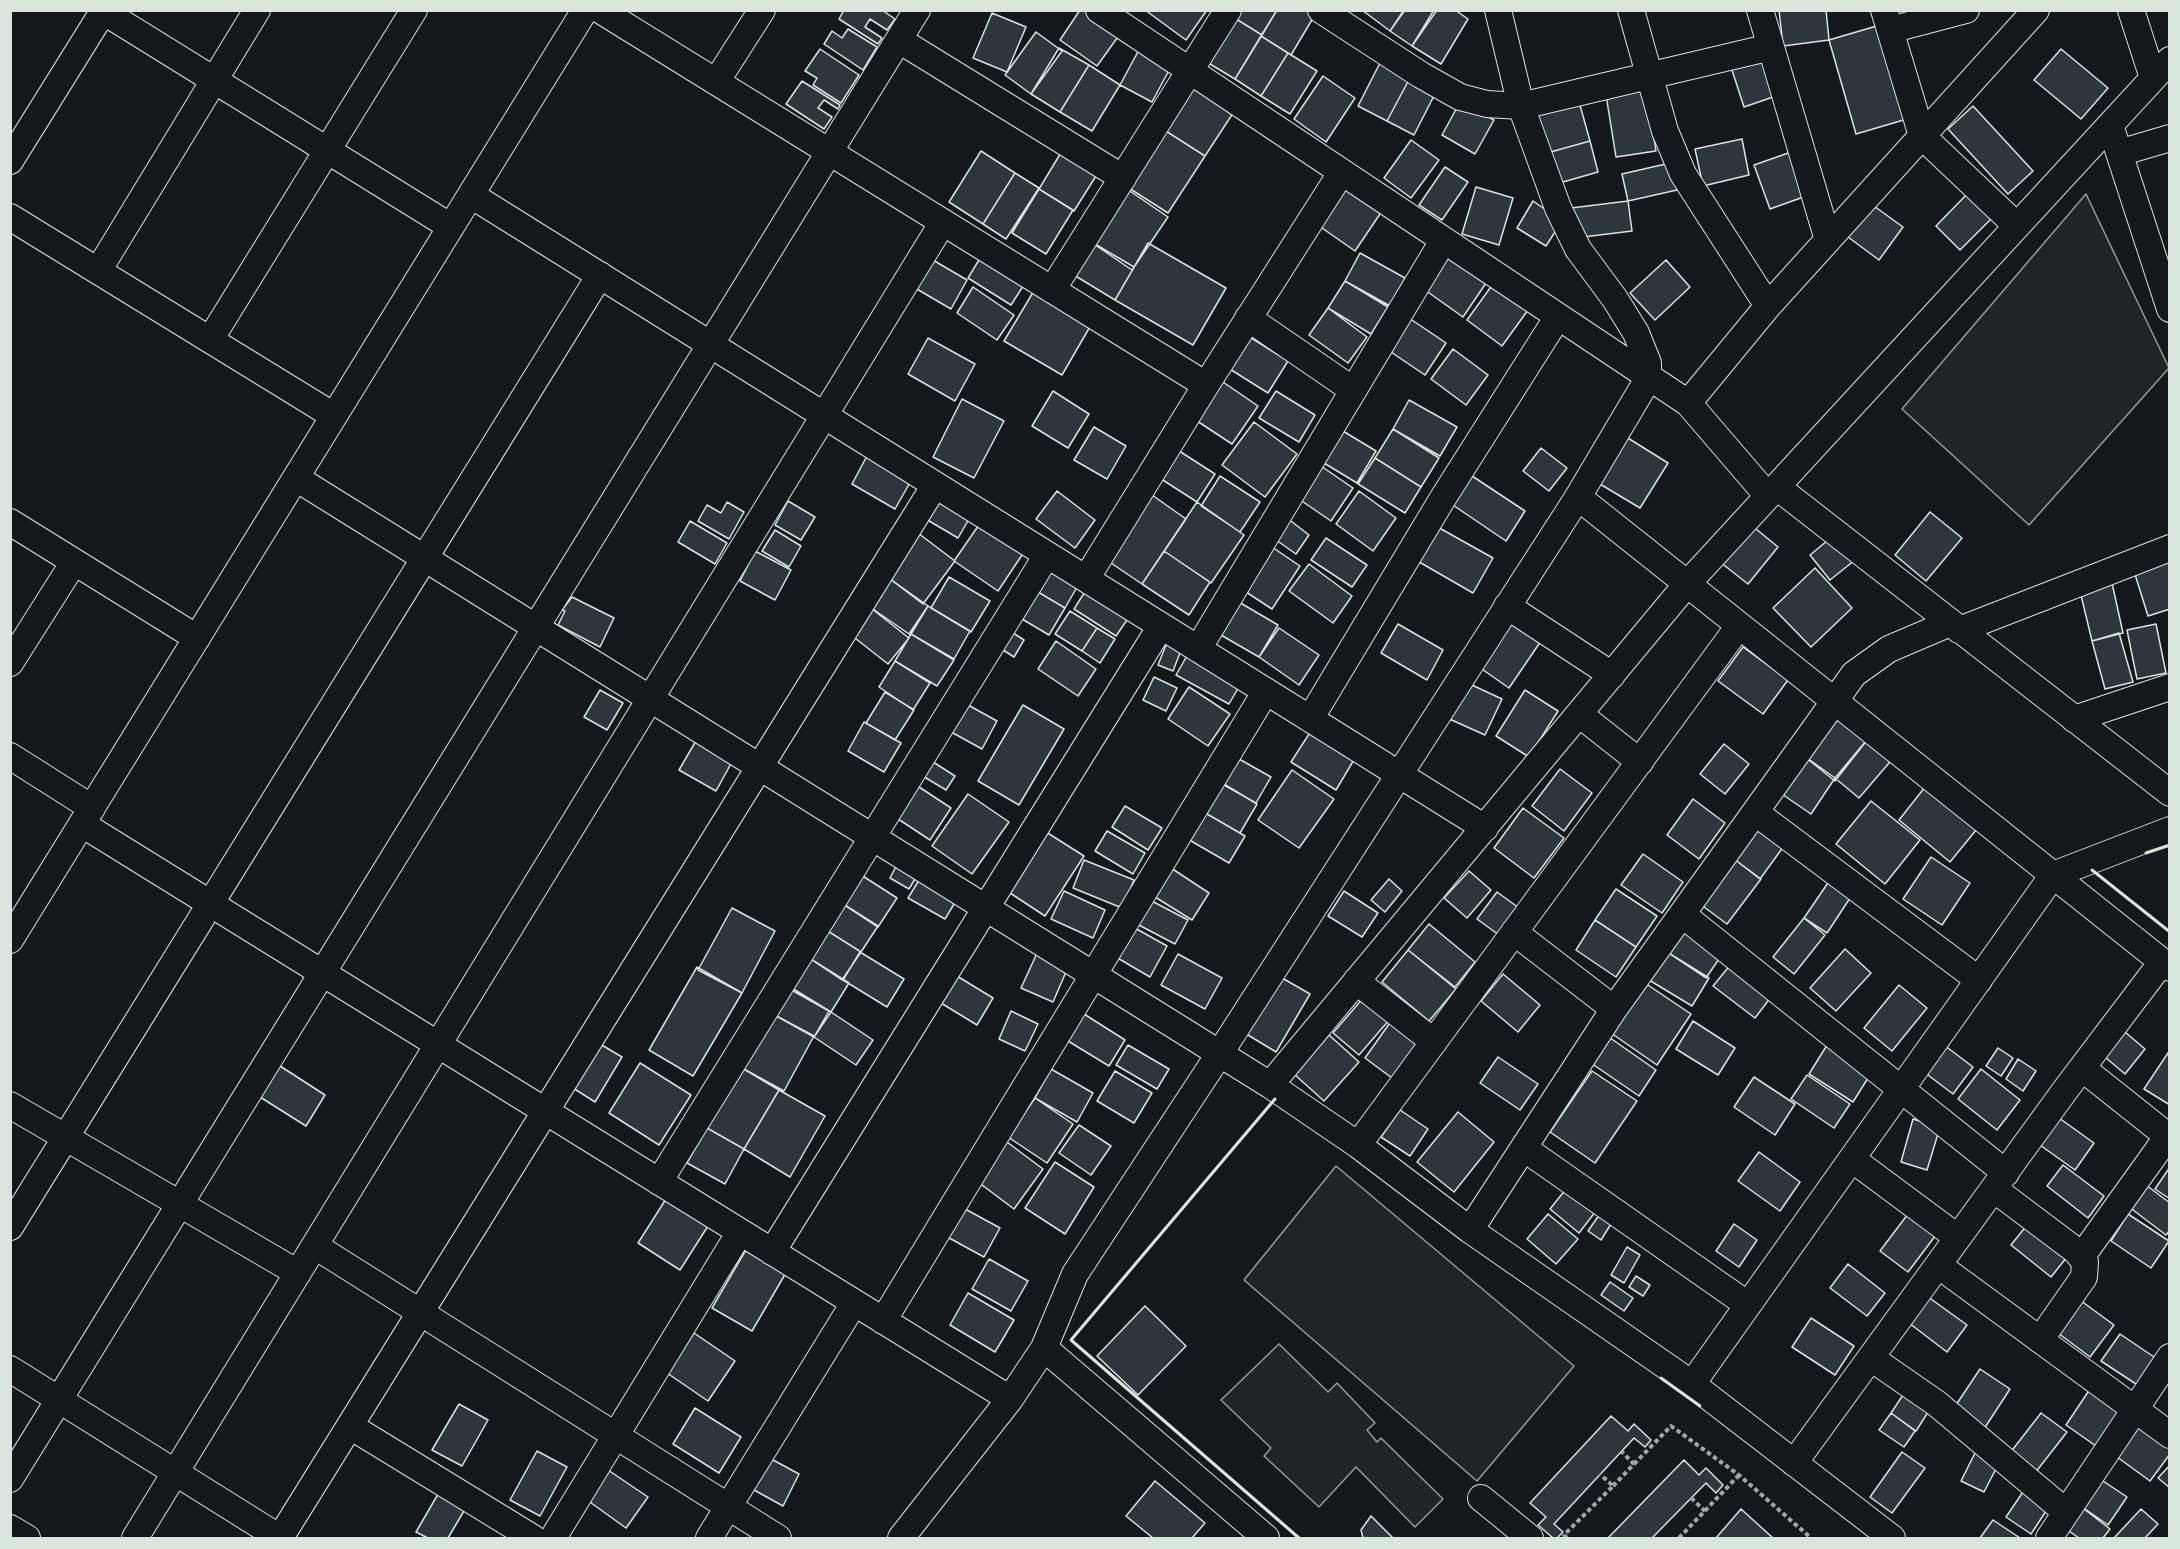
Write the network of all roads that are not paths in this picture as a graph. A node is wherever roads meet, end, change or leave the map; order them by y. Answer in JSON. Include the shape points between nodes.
{"nodes":[{"id":1,"x":257,"y":10,"type":"edge"},
{"id":2,"x":414,"y":10,"type":"edge"},
{"id":3,"x":585,"y":10,"type":"edge"},
{"id":4,"x":600,"y":10,"type":"edge"},
{"id":5,"x":762,"y":10,"type":"edge"},
{"id":6,"x":917,"y":10,"type":"edge"},
{"id":7,"x":1098,"y":10,"type":"edge"},
{"id":8,"x":1228,"y":10,"type":"edge"},
{"id":9,"x":1321,"y":10,"type":"edge"},
{"id":10,"x":1498,"y":10,"type":"edge"},
{"id":11,"x":1631,"y":10,"type":"edge"},
{"id":12,"x":1760,"y":10,"type":"edge"},
{"id":13,"x":1966,"y":10,"type":"edge"},
{"id":14,"x":2036,"y":10,"type":"edge"},
{"id":15,"x":2131,"y":10,"type":"edge"},
{"id":16,"x":103,"y":11,"type":"edge"},
{"id":17,"x":1887,"y":20,"type":"edge"},
{"id":18,"x":899,"y":40,"type":"junction"},
{"id":19,"x":1771,"y":47,"type":"junction"},
{"id":20,"x":2161,"y":69,"type":"edge"},
{"id":21,"x":1189,"y":71,"type":"junction"},
{"id":22,"x":1650,"y":76,"type":"junction"},
{"id":23,"x":214,"y":81,"type":"junction"},
{"id":24,"x":716,"y":82,"type":"junction"},
{"id":25,"x":1521,"y":106,"type":"junction"},
{"id":26,"x":2110,"y":125,"type":"junction"},
{"id":27,"x":1922,"y":136,"type":"junction"},
{"id":28,"x":2169,"y":138,"type":"edge"},
{"id":29,"x":328,"y":150,"type":"junction"},
{"id":30,"x":830,"y":152,"type":"junction"},
{"id":31,"x":2120,"y":153,"type":"junction"},
{"id":32,"x":10,"y":161,"type":"edge"},
{"id":33,"x":1341,"y":173,"type":"junction"},
{"id":34,"x":1123,"y":178,"type":"junction"},
{"id":35,"x":471,"y":195,"type":"junction"},
{"id":36,"x":10,"y":217,"type":"edge"},
{"id":37,"x":943,"y":222,"type":"junction"},
{"id":38,"x":2017,"y":226,"type":"junction"},
{"id":39,"x":451,"y":227,"type":"junction"},
{"id":40,"x":1828,"y":240,"type":"junction"},
{"id":41,"x":1443,"y":241,"type":"junction"},
{"id":42,"x":98,"y":271,"type":"junction"},
{"id":43,"x":2164,"y":273,"type":"edge"},
{"id":44,"x":600,"y":275,"type":"junction"},
{"id":45,"x":1052,"y":290,"type":"junction"},
{"id":46,"x":1768,"y":306,"type":"junction"},
{"id":47,"x":2169,"y":309,"type":"edge"},
{"id":48,"x":1248,"y":318,"type":"junction"},
{"id":49,"x":1557,"y":318,"type":"junction"},
{"id":50,"x":210,"y":340,"type":"junction"},
{"id":51,"x":711,"y":345,"type":"junction"},
{"id":52,"x":1648,"y":379,"type":"junction"},
{"id":53,"x":1206,"y":385,"type":"junction"},
{"id":54,"x":1353,"y":390,"type":"junction"},
{"id":55,"x":1688,"y":403,"type":"junction"},
{"id":56,"x":824,"y":415,"type":"junction"},
{"id":57,"x":334,"y":416,"type":"junction"},
{"id":58,"x":296,"y":478,"type":"junction"},
{"id":59,"x":935,"y":485,"type":"junction"},
{"id":60,"x":1772,"y":491,"type":"junction"},
{"id":61,"x":1578,"y":497,"type":"junction"},
{"id":62,"x":10,"y":522,"type":"edge"},
{"id":63,"x":2169,"y":548,"type":"edge"},
{"id":64,"x":1047,"y":555,"type":"junction"},
{"id":65,"x":425,"y":558,"type":"junction"},
{"id":66,"x":74,"y":562,"type":"junction"},
{"id":67,"x":1086,"y":579,"type":"junction"},
{"id":68,"x":1687,"y":584,"type":"junction"},
{"id":69,"x":1507,"y":606,"type":"junction"},
{"id":70,"x":1161,"y":626,"type":"junction"},
{"id":71,"x":1739,"y":626,"type":"junction"},
{"id":72,"x":1955,"y":626,"type":"junction"},
{"id":73,"x":536,"y":628,"type":"junction"},
{"id":74,"x":196,"y":639,"type":"junction"},
{"id":75,"x":1198,"y":649,"type":"junction"},
{"id":76,"x":10,"y":663,"type":"edge"},
{"id":77,"x":1612,"y":675,"type":"junction"},
{"id":78,"x":2169,"y":687,"type":"edge"},
{"id":79,"x":1266,"y":691,"type":"junction"},
{"id":80,"x":650,"y":699,"type":"junction"},
{"id":81,"x":1834,"y":701,"type":"junction"},
{"id":82,"x":1579,"y":714,"type":"junction"},
{"id":83,"x":1310,"y":719,"type":"junction"},
{"id":84,"x":2074,"y":719,"type":"junction"},
{"id":85,"x":10,"y":756,"type":"edge"},
{"id":86,"x":1640,"y":762,"type":"junction"},
{"id":87,"x":760,"y":767,"type":"junction"},
{"id":88,"x":1400,"y":775,"type":"junction"},
{"id":89,"x":2169,"y":793,"type":"edge"},
{"id":90,"x":1756,"y":813,"type":"junction"},
{"id":91,"x":87,"y":816,"type":"junction"},
{"id":92,"x":1485,"y":828,"type":"junction"},
{"id":93,"x":2169,"y":830,"type":"edge"},
{"id":94,"x":873,"y":837,"type":"junction"},
{"id":95,"x":2053,"y":875,"type":"junction"},
{"id":96,"x":211,"y":904,"type":"junction"},
{"id":97,"x":986,"y":908,"type":"junction"},
{"id":98,"x":1683,"y":915,"type":"junction"},
{"id":99,"x":1514,"y":932,"type":"junction"},
{"id":100,"x":10,"y":940,"type":"edge"},
{"id":101,"x":2166,"y":965,"type":"edge"},
{"id":102,"x":323,"y":973,"type":"junction"},
{"id":103,"x":1092,"y":974,"type":"junction"},
{"id":104,"x":1979,"y":980,"type":"junction"},
{"id":105,"x":1356,"y":981,"type":"junction"},
{"id":106,"x":1614,"y":1009,"type":"junction"},
{"id":107,"x":1434,"y":1041,"type":"junction"},
{"id":108,"x":438,"y":1045,"type":"junction"},
{"id":109,"x":1220,"y":1053,"type":"junction"},
{"id":110,"x":2082,"y":1068,"type":"junction"},
{"id":111,"x":1270,"y":1085,"type":"junction"},
{"id":112,"x":1901,"y":1090,"type":"junction"},
{"id":113,"x":10,"y":1105,"type":"edge"},
{"id":114,"x":546,"y":1112,"type":"junction"},
{"id":115,"x":66,"y":1137,"type":"junction"},
{"id":116,"x":2168,"y":1137,"type":"edge"},
{"id":117,"x":1358,"y":1145,"type":"junction"},
{"id":118,"x":1525,"y":1149,"type":"junction"},
{"id":119,"x":1852,"y":1159,"type":"junction"},
{"id":120,"x":2000,"y":1181,"type":"junction"},
{"id":121,"x":660,"y":1182,"type":"junction"},
{"id":122,"x":180,"y":1204,"type":"junction"},
{"id":123,"x":10,"y":1227,"type":"edge"},
{"id":124,"x":1470,"y":1230,"type":"junction"},
{"id":125,"x":740,"y":1232,"type":"junction"},
{"id":126,"x":1958,"y":1237,"type":"junction"},
{"id":127,"x":315,"y":1246,"type":"junction"},
{"id":128,"x":772,"y":1252,"type":"junction"},
{"id":129,"x":2082,"y":1256,"type":"junction"},
{"id":130,"x":1938,"y":1265,"type":"junction"},
{"id":131,"x":298,"y":1273,"type":"junction"},
{"id":132,"x":854,"y":1303,"type":"junction"},
{"id":133,"x":1748,"y":1305,"type":"junction"},
{"id":134,"x":420,"y":1312,"type":"junction"},
{"id":135,"x":883,"y":1321,"type":"junction"},
{"id":136,"x":2040,"y":1340,"type":"junction"},
{"id":137,"x":1044,"y":1348,"type":"junction"},
{"id":138,"x":2169,"y":1357,"type":"edge"},
{"id":139,"x":1870,"y":1358,"type":"junction"},
{"id":140,"x":10,"y":1369,"type":"edge"},
{"id":141,"x":1692,"y":1384,"type":"junction"},
{"id":142,"x":1010,"y":1399,"type":"junction"},
{"id":143,"x":59,"y":1400,"type":"junction"},
{"id":144,"x":2135,"y":1410,"type":"junction"},
{"id":145,"x":350,"y":1426,"type":"junction"},
{"id":146,"x":2169,"y":1435,"type":"edge"},
{"id":147,"x":616,"y":1436,"type":"junction"},
{"id":148,"x":1794,"y":1462,"type":"junction"},
{"id":149,"x":175,"y":1473,"type":"junction"},
{"id":150,"x":10,"y":1479,"type":"edge"},
{"id":151,"x":1481,"y":1498,"type":"dead end"},
{"id":152,"x":728,"y":1507,"type":"junction"},
{"id":153,"x":2066,"y":1512,"type":"junction"},
{"id":154,"x":10,"y":1528,"type":"edge"},
{"id":155,"x":1260,"y":1537,"type":"edge"},
{"id":156,"x":280,"y":1538,"type":"edge"},
{"id":157,"x":27,"y":1539,"type":"edge"},
{"id":158,"x":135,"y":1539,"type":"edge"},
{"id":159,"x":532,"y":1539,"type":"edge"},
{"id":160,"x":553,"y":1539,"type":"edge"},
{"id":161,"x":709,"y":1539,"type":"edge"},
{"id":162,"x":778,"y":1539,"type":"edge"},
{"id":163,"x":902,"y":1539,"type":"edge"},
{"id":164,"x":1530,"y":1539,"type":"edge"},
{"id":165,"x":1892,"y":1539,"type":"edge"},
{"id":166,"x":2049,"y":1539,"type":"edge"}],
"edges":[{"from":1,"to":23,"type":"street"},
{"from":2,"to":29,"type":"street"},
{"from":3,"to":35,"type":"street"},
{"from":4,"to":24,"type":"street"},
{"from":5,"to":24,"type":"street"},
{"from":6,"to":18,"type":"street"},
{"from":7,"to":21,"type":"street"},
{"from":8,"to":21,"type":"street"},
{"from":9,"to":25,"type":"street","via":[[1460,97]]},
{"from":10,"to":25,"type":"street"},
{"from":11,"to":22,"type":"street"},
{"from":12,"to":19,"type":"street"},
{"from":13,"to":17,"type":"street"},
{"from":14,"to":27,"type":"street"},
{"from":15,"to":20,"type":"street"},
{"from":16,"to":23,"type":"street"},
{"from":16,"to":32,"type":"street"},
{"from":17,"to":27,"type":"street"},
{"from":18,"to":30,"type":"street"},
{"from":18,"to":34,"type":"street"},
{"from":19,"to":22,"type":"street"},
{"from":19,"to":40,"type":"street"},
{"from":20,"to":26,"type":"street"},
{"from":21,"to":33,"type":"street"},
{"from":21,"to":34,"type":"street"},
{"from":22,"to":25,"type":"street"},
{"from":22,"to":46,"type":"street","via":[[1665,130],[1683,174]]},
{"from":23,"to":29,"type":"street"},
{"from":23,"to":42,"type":"street"},
{"from":24,"to":30,"type":"street"},
{"from":25,"to":52,"type":"street","via":[[1558,208],[1578,249],[1616,299],[1643,346]]},
{"from":26,"to":31,"type":"street"},
{"from":26,"to":38,"type":"street"},
{"from":27,"to":38,"type":"street"},
{"from":27,"to":40,"type":"street"},
{"from":28,"to":31,"type":"street"},
{"from":29,"to":39,"type":"street"},
{"from":29,"to":50,"type":"street"},
{"from":30,"to":37,"type":"street"},
{"from":30,"to":51,"type":"street"},
{"from":31,"to":43,"type":"street"},
{"from":33,"to":41,"type":"street"},
{"from":33,"to":48,"type":"street"},
{"from":34,"to":45,"type":"street"},
{"from":35,"to":39,"type":"street"},
{"from":35,"to":44,"type":"street"},
{"from":36,"to":42,"type":"street"},
{"from":37,"to":45,"type":"street"},
{"from":37,"to":56,"type":"street"},
{"from":38,"to":60,"type":"street"},
{"from":39,"to":57,"type":"street"},
{"from":40,"to":46,"type":"street"},
{"from":41,"to":49,"type":"street"},
{"from":41,"to":54,"type":"street"},
{"from":42,"to":50,"type":"street"},
{"from":43,"to":47,"type":"street"},
{"from":44,"to":51,"type":"street"},
{"from":44,"to":65,"type":"street"},
{"from":45,"to":53,"type":"street"},
{"from":46,"to":55,"type":"street"},
{"from":48,"to":53,"type":"street"},
{"from":48,"to":54,"type":"street"},
{"from":49,"to":52,"type":"street"},
{"from":49,"to":83,"type":"street"},
{"from":50,"to":57,"type":"street"},
{"from":51,"to":56,"type":"street"},
{"from":51,"to":73,"type":"street"},
{"from":52,"to":55,"type":"street"},
{"from":52,"to":61,"type":"street"},
{"from":53,"to":67,"type":"street"},
{"from":54,"to":75,"type":"street"},
{"from":55,"to":60,"type":"street"},
{"from":56,"to":59,"type":"street"},
{"from":56,"to":80,"type":"street"},
{"from":57,"to":58,"type":"street"},
{"from":58,"to":65,"type":"street"},
{"from":58,"to":74,"type":"street"},
{"from":59,"to":64,"type":"street"},
{"from":59,"to":87,"type":"street"},
{"from":60,"to":68,"type":"street"},
{"from":60,"to":72,"type":"street"},
{"from":61,"to":68,"type":"street"},
{"from":61,"to":69,"type":"street"},
{"from":62,"to":66,"type":"street"},
{"from":63,"to":72,"type":"street"},
{"from":64,"to":67,"type":"street"},
{"from":64,"to":94,"type":"street"},
{"from":65,"to":73,"type":"street"},
{"from":65,"to":96,"type":"street"},
{"from":66,"to":74,"type":"street"},
{"from":66,"to":76,"type":"street"},
{"from":67,"to":70,"type":"street"},
{"from":68,"to":71,"type":"street"},
{"from":68,"to":77,"type":"street"},
{"from":69,"to":77,"type":"street"},
{"from":69,"to":88,"type":"street"},
{"from":70,"to":75,"type":"street"},
{"from":70,"to":97,"type":"street"},
{"from":71,"to":81,"type":"street"},
{"from":71,"to":86,"type":"street"},
{"from":72,"to":81,"type":"street","via":[[1889,649],[1868,662]]},
{"from":72,"to":84,"type":"street"},
{"from":73,"to":80,"type":"street"},
{"from":73,"to":102,"type":"street"},
{"from":74,"to":91,"type":"street"},
{"from":75,"to":79,"type":"street"},
{"from":77,"to":82,"type":"street"},
{"from":78,"to":84,"type":"street"},
{"from":79,"to":83,"type":"street"},
{"from":79,"to":103,"type":"street"},
{"from":80,"to":87,"type":"street"},
{"from":80,"to":108,"type":"street"},
{"from":81,"to":90,"type":"street"},
{"from":81,"to":95,"type":"street"},
{"from":82,"to":86,"type":"street"},
{"from":82,"to":92,"type":"street"},
{"from":83,"to":88,"type":"street"},
{"from":84,"to":89,"type":"street"},
{"from":85,"to":91,"type":"street"},
{"from":86,"to":99,"type":"street"},
{"from":87,"to":94,"type":"street"},
{"from":87,"to":114,"type":"street"},
{"from":88,"to":92,"type":"street"},
{"from":88,"to":109,"type":"street"},
{"from":90,"to":98,"type":"street"},
{"from":90,"to":104,"type":"street"},
{"from":91,"to":96,"type":"street"},
{"from":91,"to":100,"type":"street"},
{"from":92,"to":105,"type":"street"},
{"from":93,"to":95,"type":"street"},
{"from":94,"to":97,"type":"street"},
{"from":94,"to":121,"type":"street"},
{"from":95,"to":101,"type":"street"},
{"from":95,"to":104,"type":"street"},
{"from":96,"to":102,"type":"street"},
{"from":96,"to":115,"type":"street"},
{"from":97,"to":103,"type":"street"},
{"from":97,"to":128,"type":"street"},
{"from":98,"to":106,"type":"street"},
{"from":98,"to":112,"type":"street"},
{"from":99,"to":106,"type":"street"},
{"from":99,"to":107,"type":"street"},
{"from":101,"to":110,"type":"street"},
{"from":102,"to":108,"type":"street"},
{"from":102,"to":122,"type":"street"},
{"from":103,"to":109,"type":"street"},
{"from":103,"to":135,"type":"street"},
{"from":104,"to":112,"type":"street"},
{"from":105,"to":107,"type":"street"},
{"from":105,"to":111,"type":"street"},
{"from":106,"to":118,"type":"street"},
{"from":107,"to":117,"type":"street"},
{"from":108,"to":114,"type":"street"},
{"from":108,"to":127,"type":"street"},
{"from":109,"to":111,"type":"street"},
{"from":109,"to":137,"type":"street","via":[[1075,1274]]},
{"from":110,"to":116,"type":"street"},
{"from":110,"to":120,"type":"street"},
{"from":111,"to":117,"type":"street"},
{"from":112,"to":119,"type":"street"},
{"from":112,"to":120,"type":"street"},
{"from":113,"to":115,"type":"street"},
{"from":114,"to":121,"type":"street"},
{"from":114,"to":134,"type":"street"},
{"from":115,"to":122,"type":"street"},
{"from":115,"to":123,"type":"street"},
{"from":116,"to":129,"type":"street"},
{"from":117,"to":124,"type":"street"},
{"from":118,"to":124,"type":"street"},
{"from":118,"to":133,"type":"street"},
{"from":119,"to":126,"type":"street"},
{"from":119,"to":133,"type":"street"},
{"from":120,"to":126,"type":"street"},
{"from":120,"to":129,"type":"street"},
{"from":121,"to":125,"type":"street"},
{"from":122,"to":131,"type":"street"},
{"from":122,"to":143,"type":"street"},
{"from":124,"to":141,"type":"street"},
{"from":125,"to":128,"type":"street"},
{"from":125,"to":147,"type":"street"},
{"from":126,"to":130,"type":"street"},
{"from":127,"to":131,"type":"street"},
{"from":127,"to":134,"type":"street"},
{"from":128,"to":132,"type":"street"},
{"from":129,"to":136,"type":"street","via":[[2084,1277]]},
{"from":130,"to":136,"type":"street"},
{"from":130,"to":139,"type":"street"},
{"from":131,"to":149,"type":"street"},
{"from":132,"to":135,"type":"street"},
{"from":132,"to":152,"type":"street"},
{"from":133,"to":141,"type":"street"},
{"from":134,"to":145,"type":"street"},
{"from":134,"to":147,"type":"street"},
{"from":135,"to":142,"type":"street"},
{"from":136,"to":144,"type":"street"},
{"from":137,"to":142,"type":"street"},
{"from":137,"to":155,"type":"street"},
{"from":138,"to":144,"type":"street"},
{"from":139,"to":148,"type":"street"},
{"from":139,"to":153,"type":"street","via":[[1929,1398]]},
{"from":140,"to":143,"type":"street"},
{"from":141,"to":148,"type":"street"},
{"from":142,"to":163,"type":"street"},
{"from":143,"to":149,"type":"street"},
{"from":143,"to":150,"type":"street"},
{"from":144,"to":146,"type":"street"},
{"from":144,"to":153,"type":"street"},
{"from":145,"to":156,"type":"street"},
{"from":145,"to":159,"type":"street"},
{"from":147,"to":152,"type":"street"},
{"from":147,"to":160,"type":"street"},
{"from":148,"to":165,"type":"street"},
{"from":149,"to":156,"type":"street"},
{"from":149,"to":158,"type":"street"},
{"from":151,"to":164,"type":"street"},
{"from":152,"to":161,"type":"street"},
{"from":152,"to":162,"type":"street"},
{"from":153,"to":166,"type":"street"},
{"from":154,"to":157,"type":"street"}]}
